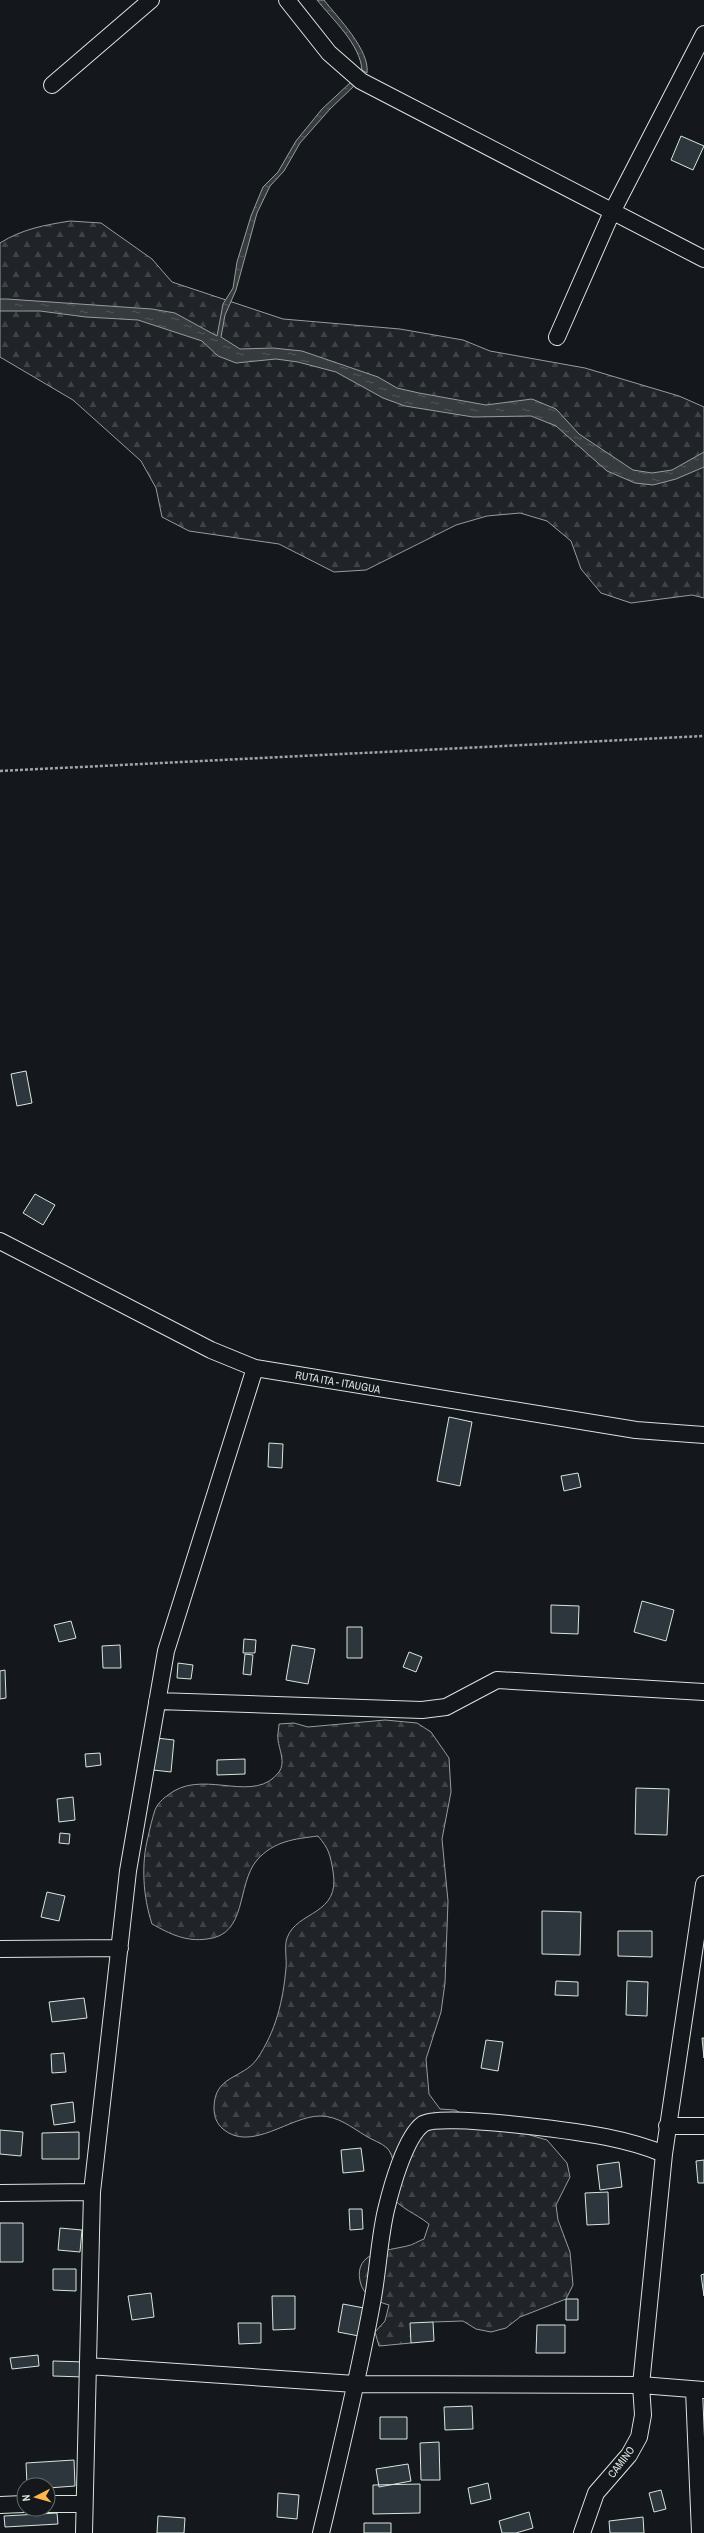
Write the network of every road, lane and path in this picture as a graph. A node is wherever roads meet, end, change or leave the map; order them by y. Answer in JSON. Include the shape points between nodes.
{"nodes":[{"id":1,"x":151,"y":0,"type":"edge"},
{"id":2,"x":287,"y":0,"type":"edge"},
{"id":3,"x":704,"y":34,"type":"edge"},
{"id":4,"x":52,"y":85,"type":"dead end"},
{"id":5,"x":612,"y":212,"type":"junction"},
{"id":6,"x":704,"y":259,"type":"edge"},
{"id":7,"x":557,"y":337,"type":"dead end"},
{"id":8,"x":704,"y":736,"type":"edge"},
{"id":9,"x":0,"y":771,"type":"edge"},
{"id":10,"x":0,"y":1241,"type":"edge"},
{"id":11,"x":255,"y":1368,"type":"junction"},
{"id":12,"x":704,"y":1435,"type":"edge"},
{"id":13,"x":704,"y":1692,"type":"edge"},
{"id":14,"x":157,"y":1701,"type":"junction"},
{"id":15,"x":704,"y":1884,"type":"edge"},
{"id":16,"x":120,"y":1948,"type":"junction"},
{"id":17,"x":0,"y":1950,"type":"edge"},
{"id":18,"x":667,"y":2126,"type":"junction"},
{"id":19,"x":704,"y":2126,"type":"edge"},
{"id":20,"x":664,"y":2154,"type":"junction"},
{"id":21,"x":92,"y":2192,"type":"junction"},
{"id":22,"x":0,"y":2193,"type":"edge"},
{"id":23,"x":88,"y":2366,"type":"junction"},
{"id":24,"x":355,"y":2384,"type":"junction"},
{"id":25,"x":641,"y":2385,"type":"junction"},
{"id":26,"x":699,"y":2390,"type":"edge"},
{"id":27,"x":0,"y":2504,"type":"edge"},
{"id":28,"x":16,"y":2504,"type":"edge"},
{"id":29,"x":56,"y":2504,"type":"edge"},
{"id":30,"x":84,"y":2504,"type":"junction"},
{"id":31,"x":84,"y":2533,"type":"edge"},
{"id":32,"x":322,"y":2533,"type":"edge"},
{"id":33,"x":582,"y":2533,"type":"edge"},
{"id":34,"x":700,"y":2533,"type":"edge"}],
"edges":[{"from":1,"to":4,"type":"street"},
{"from":2,"to":5,"type":"street","via":[[329,53],[357,78]]},
{"from":3,"to":5,"type":"street"},
{"from":5,"to":6,"type":"street"},
{"from":5,"to":7,"type":"street"},
{"from":8,"to":9,"type":"path"},
{"from":10,"to":11,"type":"street","name":"RUTA ITA - ITAUGUA","via":[[210,1350]]},
{"from":11,"to":12,"type":"street","name":"RUTA ITA - ITAUGUA","via":[[636,1430]]},
{"from":11,"to":14,"type":"street","via":[[166,1651]]},
{"from":13,"to":14,"type":"street","via":[[497,1680],[446,1708],[422,1710]]},
{"from":14,"to":16,"type":"street","via":[[128,1870]]},
{"from":15,"to":18,"type":"street","name":"CAMINO"},
{"from":16,"to":17,"type":"street"},
{"from":16,"to":21,"type":"street"},
{"from":18,"to":19,"type":"street"},
{"from":18,"to":20,"type":"street","name":"CAMINO"},
{"from":20,"to":24,"type":"street","via":[[648,2147],[573,2132],[441,2120],[424,2123],[415,2131],[407,2148],[386,2211],[372,2304]]},
{"from":20,"to":25,"type":"street","name":"CAMINO"},
{"from":21,"to":22,"type":"street"},
{"from":21,"to":23,"type":"street"},
{"from":23,"to":24,"type":"street"},
{"from":23,"to":30,"type":"street"},
{"from":24,"to":25,"type":"street"},
{"from":24,"to":32,"type":"street"},
{"from":25,"to":26,"type":"street"},
{"from":25,"to":33,"type":"street","name":"CAMINO","via":[[643,2415],[638,2437],[629,2455],[596,2493]]},
{"from":26,"to":34,"type":"street"},
{"from":27,"to":28,"type":"street"},
{"from":29,"to":30,"type":"street"},
{"from":30,"to":31,"type":"street"}]}
